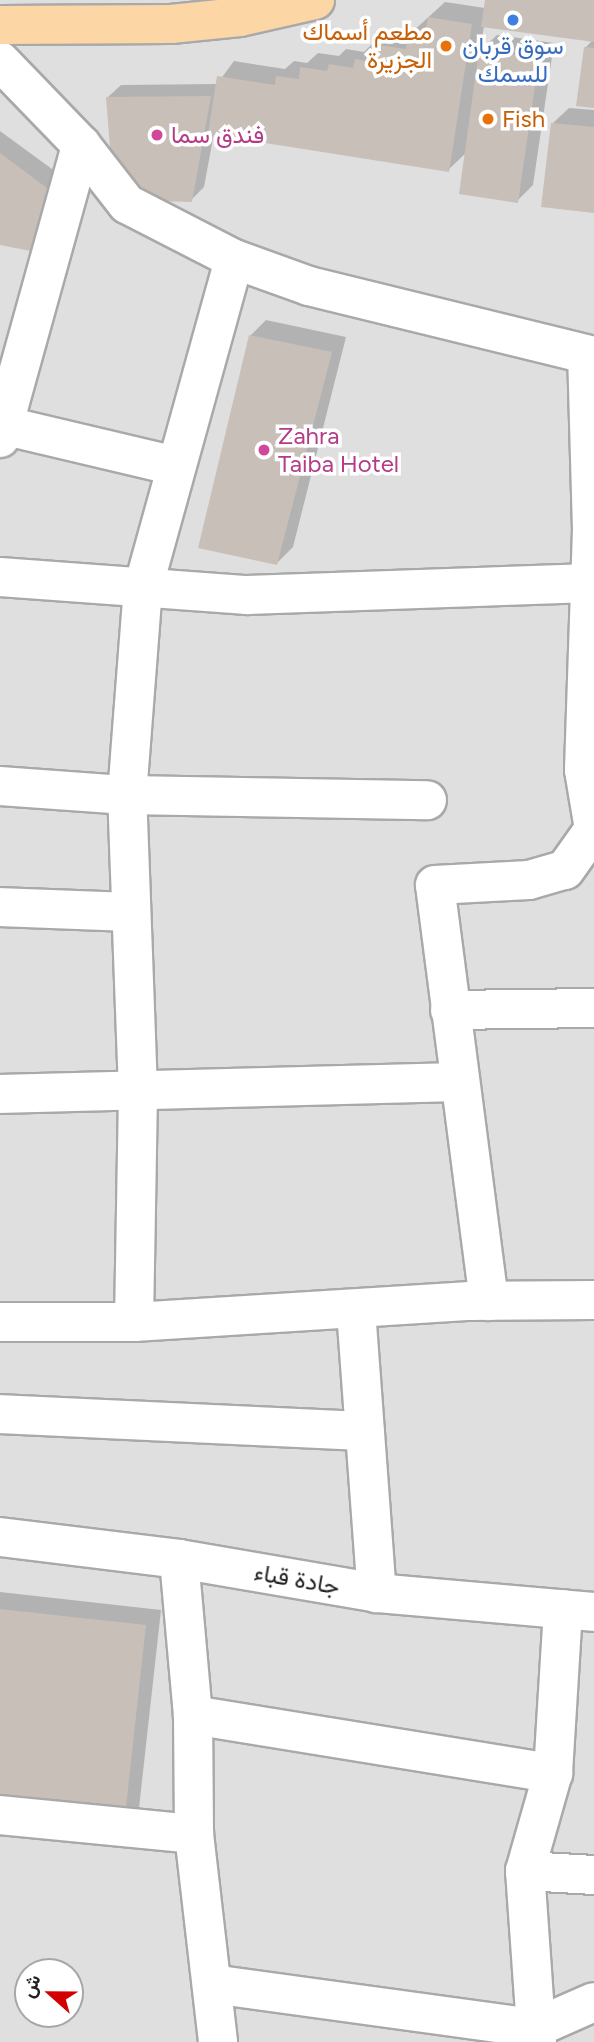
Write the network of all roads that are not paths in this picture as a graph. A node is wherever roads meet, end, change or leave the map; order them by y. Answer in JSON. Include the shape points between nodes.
{"nodes":[{"id":1,"x":34,"y":0,"type":"edge"},
{"id":2,"x":315,"y":0,"type":"edge"},
{"id":3,"x":0,"y":25,"type":"edge"},
{"id":4,"x":80,"y":26,"type":"junction"},
{"id":5,"x":0,"y":61,"type":"edge"},
{"id":6,"x":81,"y":145,"type":"junction"},
{"id":7,"x":234,"y":259,"type":"junction"},
{"id":8,"x":591,"y":356,"type":"edge"},
{"id":9,"x":1,"y":431,"type":"edge"},
{"id":10,"x":176,"y":466,"type":"junction"},
{"id":11,"x":0,"y":577,"type":"edge"},
{"id":12,"x":591,"y":583,"type":"junction"},
{"id":13,"x":143,"y":588,"type":"junction"},
{"id":14,"x":0,"y":786,"type":"edge"},
{"id":15,"x":127,"y":795,"type":"junction"},
{"id":16,"x":427,"y":800,"type":"dead end"},
{"id":17,"x":0,"y":907,"type":"edge"},
{"id":18,"x":131,"y":912,"type":"junction"},
{"id":19,"x":594,"y":1008,"type":"edge"},
{"id":20,"x":450,"y":1010,"type":"junction"},
{"id":21,"x":458,"y":1082,"type":"junction"},
{"id":22,"x":138,"y":1091,"type":"junction"},
{"id":23,"x":0,"y":1094,"type":"edge"},
{"id":24,"x":594,"y":1300,"type":"edge"},
{"id":25,"x":489,"y":1301,"type":"junction"},
{"id":26,"x":356,"y":1310,"type":"junction"},
{"id":27,"x":0,"y":1322,"type":"edge"},
{"id":28,"x":134,"y":1322,"type":"junction"},
{"id":29,"x":0,"y":1413,"type":"edge"},
{"id":30,"x":365,"y":1432,"type":"junction"},
{"id":31,"x":0,"y":1537,"type":"edge"},
{"id":32,"x":179,"y":1559,"type":"junction"},
{"id":33,"x":377,"y":1592,"type":"junction"},
{"id":34,"x":578,"y":1610,"type":"edge"},
{"id":35,"x":193,"y":1715,"type":"junction"},
{"id":36,"x":553,"y":1773,"type":"junction"},
{"id":37,"x":0,"y":1815,"type":"edge"},
{"id":38,"x":194,"y":1835,"type":"junction"},
{"id":39,"x":524,"y":1871,"type":"junction"},
{"id":40,"x":594,"y":1875,"type":"edge"},
{"id":41,"x":212,"y":1984,"type":"junction"},
{"id":42,"x":594,"y":2002,"type":"edge"},
{"id":43,"x":536,"y":2035,"type":"edge"},
{"id":44,"x":218,"y":2042,"type":"edge"}],
"edges":[{"from":1,"to":4,"type":"main road"},
{"from":2,"to":4,"type":"main road","via":[[240,17]]},
{"from":3,"to":4,"type":"main road"},
{"from":5,"to":6,"type":"street"},
{"from":6,"to":7,"type":"street","via":[[127,204]]},
{"from":6,"to":9,"type":"street"},
{"from":7,"to":8,"type":"street","via":[[309,286]]},
{"from":7,"to":10,"type":"street"},
{"from":8,"to":12,"type":"street"},
{"from":9,"to":10,"type":"street"},
{"from":10,"to":13,"type":"street"},
{"from":11,"to":13,"type":"street"},
{"from":12,"to":13,"type":"street","via":[[247,596]]},
{"from":12,"to":20,"type":"street","via":[[584,770],[594,830],[565,870],[529,880],[435,885]]},
{"from":13,"to":15,"type":"street"},
{"from":14,"to":15,"type":"street"},
{"from":15,"to":16,"type":"street"},
{"from":15,"to":18,"type":"street"},
{"from":17,"to":18,"type":"street"},
{"from":18,"to":22,"type":"street"},
{"from":19,"to":20,"type":"street"},
{"from":20,"to":21,"type":"street"},
{"from":21,"to":22,"type":"street"},
{"from":21,"to":25,"type":"street"},
{"from":22,"to":23,"type":"street"},
{"from":22,"to":28,"type":"street"},
{"from":24,"to":25,"type":"street"},
{"from":25,"to":26,"type":"street"},
{"from":26,"to":28,"type":"street"},
{"from":26,"to":30,"type":"street"},
{"from":27,"to":28,"type":"street"},
{"from":29,"to":30,"type":"street"},
{"from":30,"to":33,"type":"street"},
{"from":31,"to":32,"type":"street","name":"جادة قباء"},
{"from":32,"to":33,"type":"street","name":"جادة قباء"},
{"from":32,"to":35,"type":"street"},
{"from":33,"to":34,"type":"street","name":"جادة قباء"},
{"from":34,"to":36,"type":"street"},
{"from":35,"to":36,"type":"street"},
{"from":35,"to":38,"type":"street"},
{"from":36,"to":39,"type":"street"},
{"from":37,"to":38,"type":"street"},
{"from":38,"to":41,"type":"street"},
{"from":39,"to":40,"type":"street"},
{"from":39,"to":43,"type":"street"},
{"from":41,"to":43,"type":"street"},
{"from":41,"to":44,"type":"street"},
{"from":42,"to":43,"type":"street"}]}
